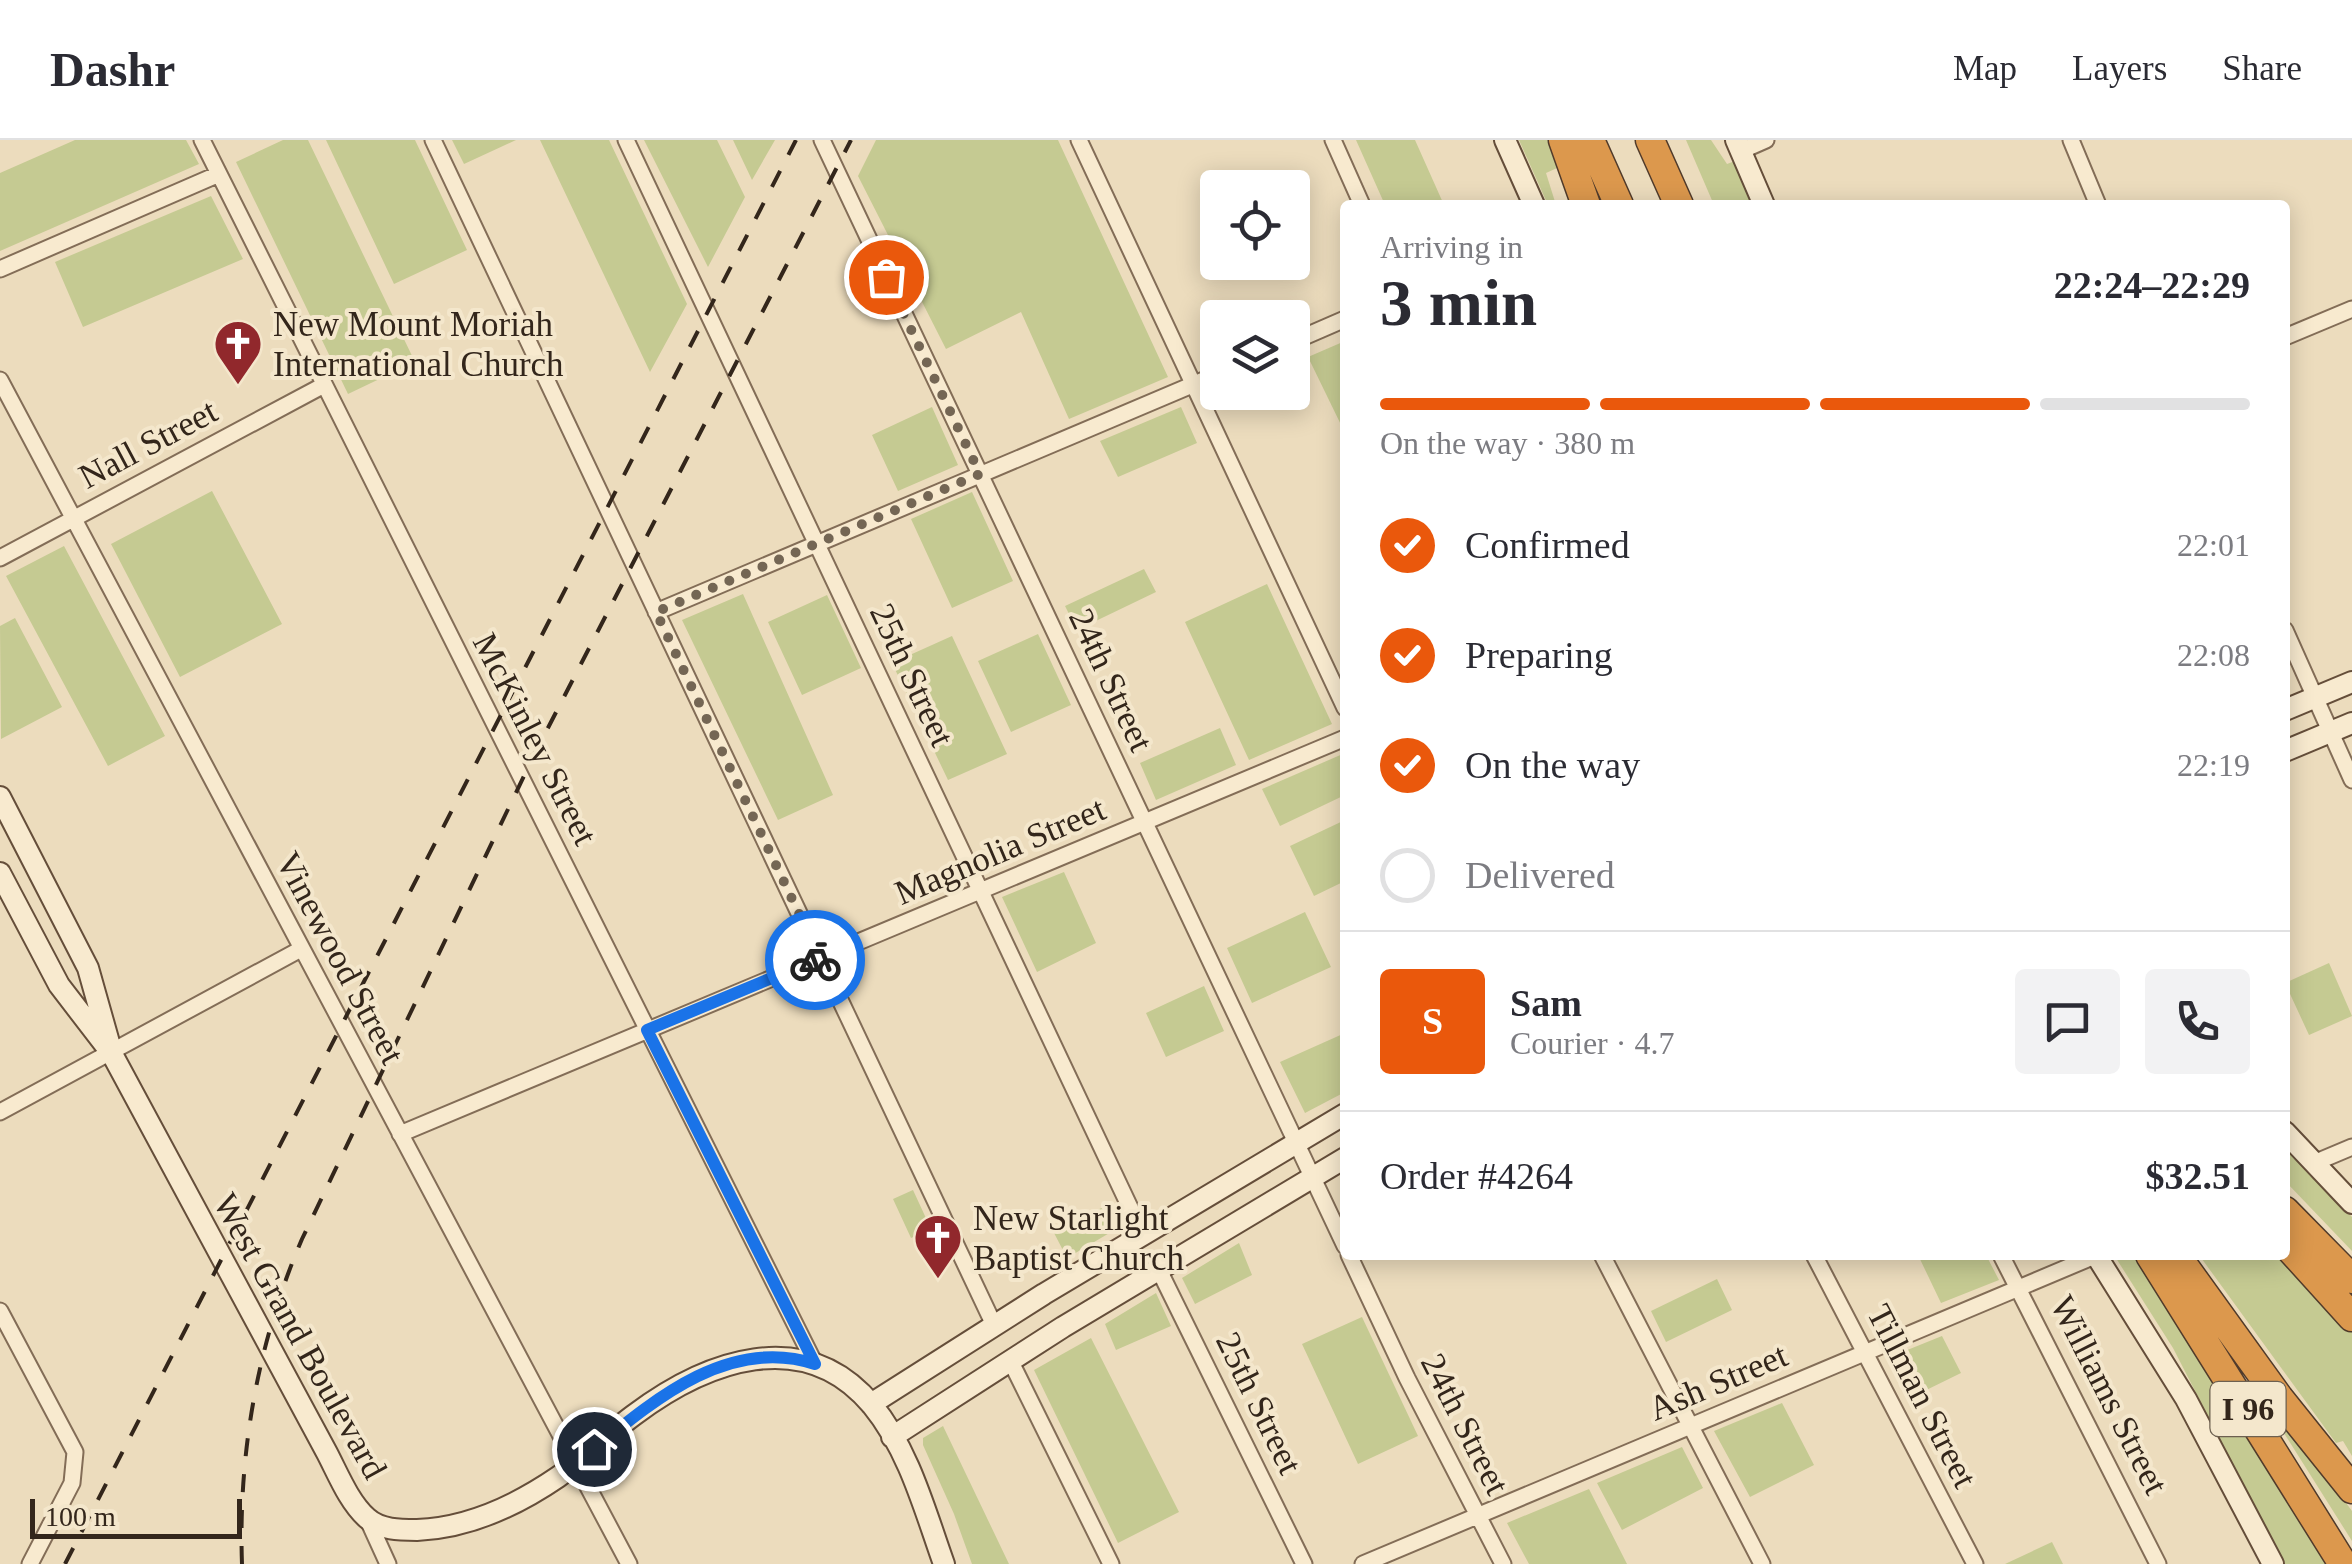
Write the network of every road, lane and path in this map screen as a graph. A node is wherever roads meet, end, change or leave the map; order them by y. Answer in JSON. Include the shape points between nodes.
{"nodes":[{"id":1,"x":202,"y":140,"type":"edge"},
{"id":2,"x":433,"y":140,"type":"edge"},
{"id":3,"x":626,"y":140,"type":"edge"},
{"id":4,"x":822,"y":140,"type":"edge"},
{"id":5,"x":1079,"y":140,"type":"edge"},
{"id":6,"x":1334,"y":140,"type":"edge"},
{"id":7,"x":1506,"y":140,"type":"edge"},
{"id":8,"x":1563,"y":140,"type":"edge"},
{"id":9,"x":1590,"y":140,"type":"edge"},
{"id":10,"x":1650,"y":140,"type":"edge"},
{"id":11,"x":1766,"y":140,"type":"edge"},
{"id":12,"x":2071,"y":140,"type":"edge"},
{"id":13,"x":1738,"y":145,"type":"edge"},
{"id":14,"x":219,"y":174,"type":"junction"},
{"id":15,"x":1360,"y":200,"type":"edge"},
{"id":16,"x":1532,"y":200,"type":"edge"},
{"id":17,"x":1584,"y":200,"type":"edge"},
{"id":18,"x":1616,"y":200,"type":"edge"},
{"id":19,"x":1677,"y":200,"type":"edge"},
{"id":20,"x":1762,"y":200,"type":"edge"},
{"id":21,"x":2096,"y":200,"type":"edge"},
{"id":22,"x":0,"y":269,"type":"edge"},
{"id":23,"x":2352,"y":310,"type":"edge"},
{"id":24,"x":1340,"y":321,"type":"edge"},
{"id":25,"x":1310,"y":334,"type":"edge"},
{"id":26,"x":2290,"y":334,"type":"edge"},
{"id":27,"x":0,"y":380,"type":"edge"},
{"id":28,"x":1200,"y":381,"type":"edge"},
{"id":29,"x":1193,"y":384,"type":"junction"},
{"id":30,"x":324,"y":385,"type":"junction"},
{"id":31,"x":980,"y":474,"type":"junction"},
{"id":32,"x":73,"y":518,"type":"junction"},
{"id":33,"x":817,"y":544,"type":"junction"},
{"id":34,"x":0,"y":558,"type":"edge"},
{"id":35,"x":656,"y":612,"type":"junction"},
{"id":36,"x":2290,"y":641,"type":"edge"},
{"id":37,"x":2352,"y":682,"type":"edge"},
{"id":38,"x":1340,"y":697,"type":"edge"},
{"id":39,"x":2315,"y":698,"type":"junction"},
{"id":40,"x":2290,"y":708,"type":"edge"},
{"id":41,"x":2352,"y":722,"type":"edge"},
{"id":42,"x":2330,"y":732,"type":"junction"},
{"id":43,"x":1340,"y":740,"type":"edge"},
{"id":44,"x":2290,"y":749,"type":"edge"},
{"id":45,"x":2352,"y":780,"type":"edge"},
{"id":46,"x":0,"y":797,"type":"edge"},
{"id":47,"x":1145,"y":823,"type":"junction"},
{"id":48,"x":8,"y":831,"type":"edge"},
{"id":49,"x":0,"y":873,"type":"edge"},
{"id":50,"x":981,"y":891,"type":"junction"},
{"id":51,"x":302,"y":949,"type":"junction"},
{"id":52,"x":820,"y":958,"type":"junction"},
{"id":53,"x":647,"y":1030,"type":"junction"},
{"id":54,"x":112,"y":1054,"type":"junction"},
{"id":55,"x":0,"y":1112,"type":"edge"},
{"id":56,"x":1340,"y":1116,"type":"edge"},
{"id":57,"x":400,"y":1134,"type":"junction"},
{"id":58,"x":2290,"y":1137,"type":"edge"},
{"id":59,"x":1296,"y":1143,"type":"junction"},
{"id":60,"x":2352,"y":1147,"type":"edge"},
{"id":61,"x":1340,"y":1161,"type":"edge"},
{"id":62,"x":2314,"y":1163,"type":"junction"},
{"id":63,"x":1248,"y":1171,"type":"junction"},
{"id":64,"x":1312,"y":1178,"type":"junction"},
{"id":65,"x":2352,"y":1203,"type":"edge"},
{"id":66,"x":1267,"y":1206,"type":"junction"},
{"id":67,"x":2290,"y":1216,"type":"edge"},
{"id":68,"x":1144,"y":1235,"type":"junction"},
{"id":69,"x":1340,"y":1236,"type":"edge"},
{"id":70,"x":2290,"y":1249,"type":"edge"},
{"id":71,"x":1351,"y":1260,"type":"edge"},
{"id":72,"x":1605,"y":1260,"type":"edge"},
{"id":73,"x":1817,"y":1260,"type":"edge"},
{"id":74,"x":2004,"y":1260,"type":"edge"},
{"id":75,"x":2084,"y":1260,"type":"edge"},
{"id":76,"x":2099,"y":1260,"type":"edge"},
{"id":77,"x":2153,"y":1260,"type":"edge"},
{"id":78,"x":2180,"y":1260,"type":"edge"},
{"id":79,"x":1092,"y":1266,"type":"junction"},
{"id":80,"x":1159,"y":1270,"type":"junction"},
{"id":81,"x":2352,"y":1280,"type":"edge"},
{"id":82,"x":2018,"y":1288,"type":"junction"},
{"id":83,"x":1044,"y":1294,"type":"junction"},
{"id":84,"x":1110,"y":1298,"type":"junction"},
{"id":85,"x":0,"y":1311,"type":"edge"},
{"id":86,"x":2352,"y":1316,"type":"edge"},
{"id":87,"x":994,"y":1325,"type":"junction"},
{"id":88,"x":1063,"y":1326,"type":"junction"},
{"id":89,"x":1866,"y":1353,"type":"junction"},
{"id":90,"x":1010,"y":1360,"type":"junction"},
{"id":91,"x":815,"y":1364,"type":"junction"},
{"id":92,"x":871,"y":1404,"type":"junction"},
{"id":93,"x":1690,"y":1427,"type":"junction"},
{"id":94,"x":892,"y":1437,"type":"junction"},
{"id":95,"x":576,"y":1463,"type":"junction"},
{"id":96,"x":2352,"y":1489,"type":"edge"},
{"id":97,"x":1478,"y":1516,"type":"junction"},
{"id":98,"x":367,"y":1518,"type":"junction"},
{"id":99,"x":30,"y":1564,"type":"edge"},
{"id":100,"x":388,"y":1564,"type":"edge"},
{"id":101,"x":629,"y":1564,"type":"edge"},
{"id":102,"x":944,"y":1564,"type":"edge"},
{"id":103,"x":1111,"y":1564,"type":"edge"},
{"id":104,"x":1304,"y":1564,"type":"edge"},
{"id":105,"x":1363,"y":1564,"type":"edge"},
{"id":106,"x":1503,"y":1564,"type":"edge"},
{"id":107,"x":1762,"y":1564,"type":"edge"},
{"id":108,"x":1975,"y":1564,"type":"edge"},
{"id":109,"x":2158,"y":1564,"type":"edge"},
{"id":110,"x":2273,"y":1564,"type":"edge"},
{"id":111,"x":2343,"y":1564,"type":"edge"}],
"edges":[{"from":1,"to":14,"type":"street","name":"McKinley Street"},
{"from":2,"to":35,"type":"street"},
{"from":3,"to":33,"type":"street","name":"25th Street"},
{"from":4,"to":31,"type":"street","name":"24th Street"},
{"from":5,"to":29,"type":"street"},
{"from":6,"to":15,"type":"street"},
{"from":7,"to":16,"type":"main road"},
{"from":8,"to":17,"type":"highway"},
{"from":9,"to":18,"type":"highway"},
{"from":10,"to":19,"type":"highway"},
{"from":11,"to":13,"type":"street"},
{"from":12,"to":21,"type":"street"},
{"from":13,"to":20,"type":"main road"},
{"from":14,"to":22,"type":"street"},
{"from":14,"to":30,"type":"street","name":"McKinley Street"},
{"from":23,"to":26,"type":"street"},
{"from":24,"to":25,"type":"street"},
{"from":27,"to":32,"type":"street","name":"Vinewood Street"},
{"from":28,"to":29,"type":"street"},
{"from":29,"to":31,"type":"street"},
{"from":29,"to":38,"type":"street"},
{"from":30,"to":32,"type":"street","name":"Nall Street"},
{"from":30,"to":53,"type":"street","name":"McKinley Street"},
{"from":31,"to":33,"type":"street"},
{"from":31,"to":47,"type":"street","name":"24th Street"},
{"from":32,"to":34,"type":"street","name":"Nall Street"},
{"from":32,"to":51,"type":"street","name":"Vinewood Street"},
{"from":33,"to":35,"type":"street"},
{"from":33,"to":50,"type":"street","name":"25th Street"},
{"from":35,"to":52,"type":"street"},
{"from":36,"to":39,"type":"street"},
{"from":37,"to":39,"type":"main road"},
{"from":39,"to":40,"type":"main road"},
{"from":39,"to":42,"type":"street"},
{"from":41,"to":42,"type":"main road"},
{"from":42,"to":44,"type":"main road"},
{"from":42,"to":45,"type":"street"},
{"from":43,"to":47,"type":"street","name":"Magnolia Street"},
{"from":46,"to":48,"type":"main road","name":"West Grand Boulevard"},
{"from":47,"to":50,"type":"street","name":"Magnolia Street"},
{"from":47,"to":59,"type":"street","name":"24th Street"},
{"from":48,"to":54,"type":"main road","name":"West Grand Boulevard","via":[[88,968]]},
{"from":49,"to":54,"type":"main road","name":"West Grand Boulevard","via":[[59,985]]},
{"from":50,"to":52,"type":"street","name":"Magnolia Street"},
{"from":50,"to":68,"type":"street","name":"25th Street"},
{"from":51,"to":54,"type":"street"},
{"from":51,"to":57,"type":"street","name":"Vinewood Street"},
{"from":52,"to":53,"type":"street","name":"Magnolia Street"},
{"from":52,"to":87,"type":"street"},
{"from":53,"to":57,"type":"street","name":"Magnolia Street"},
{"from":53,"to":91,"type":"street","name":"McKinley Street"},
{"from":54,"to":55,"type":"street"},
{"from":54,"to":98,"type":"main road","name":"West Grand Boulevard"},
{"from":56,"to":59,"type":"main road"},
{"from":57,"to":95,"type":"street","name":"Vinewood Street"},
{"from":58,"to":62,"type":"main road"},
{"from":59,"to":63,"type":"main road"},
{"from":59,"to":64,"type":"street","name":"24th Street"},
{"from":60,"to":62,"type":"street"},
{"from":61,"to":64,"type":"main road"},
{"from":62,"to":65,"type":"main road"},
{"from":63,"to":66,"type":"main road","via":[[1267,1182]]},
{"from":63,"to":68,"type":"main road"},
{"from":64,"to":66,"type":"main road"},
{"from":64,"to":69,"type":"street","name":"24th Street"},
{"from":66,"to":80,"type":"main road"},
{"from":67,"to":81,"type":"highway"},
{"from":68,"to":79,"type":"main road"},
{"from":70,"to":86,"type":"highway"},
{"from":71,"to":97,"type":"street","name":"24th Street"},
{"from":72,"to":93,"type":"street"},
{"from":73,"to":89,"type":"street","name":"Tillman Street"},
{"from":74,"to":82,"type":"street","name":"Williams Street"},
{"from":75,"to":82,"type":"street","name":"Ash Street"},
{"from":76,"to":110,"type":"main road","via":[[2186,1399]]},
{"from":77,"to":111,"type":"highway","number":"I 96"},
{"from":78,"to":96,"type":"highway"},
{"from":79,"to":83,"type":"main road"},
{"from":79,"to":84,"type":"main road","via":[[1092,1289]]},
{"from":80,"to":84,"type":"main road"},
{"from":80,"to":104,"type":"street","name":"25th Street"},
{"from":82,"to":89,"type":"street","name":"Ash Street"},
{"from":82,"to":109,"type":"street","name":"Williams Street"},
{"from":83,"to":87,"type":"main road"},
{"from":83,"to":88,"type":"main road","via":[[1062,1306]]},
{"from":84,"to":88,"type":"main road"},
{"from":85,"to":99,"type":"street","via":[[75,1452],[72,1483]]},
{"from":87,"to":92,"type":"main road"},
{"from":88,"to":90,"type":"main road"},
{"from":89,"to":93,"type":"street","name":"Ash Street"},
{"from":89,"to":108,"type":"street","name":"Tillman Street"},
{"from":90,"to":94,"type":"main road"},
{"from":90,"to":103,"type":"street"},
{"from":91,"to":92,"type":"main road","name":"West Grand Boulevard"},
{"from":91,"to":95,"type":"main road","name":"West Grand Boulevard","via":[[773,1357],[710,1370],[638,1412]]},
{"from":92,"to":94,"type":"main road","name":"West Grand Boulevard"},
{"from":93,"to":97,"type":"street","name":"Ash Street"},
{"from":93,"to":107,"type":"street"},
{"from":94,"to":102,"type":"main road","name":"West Grand Boulevard"},
{"from":95,"to":98,"type":"main road","name":"West Grand Boulevard","via":[[506,1506],[459,1524],[409,1530]]},
{"from":95,"to":101,"type":"street","name":"Vinewood Street"},
{"from":97,"to":105,"type":"street","name":"Ash Street"},
{"from":97,"to":106,"type":"street","name":"24th Street"},
{"from":98,"to":100,"type":"street"}]}
